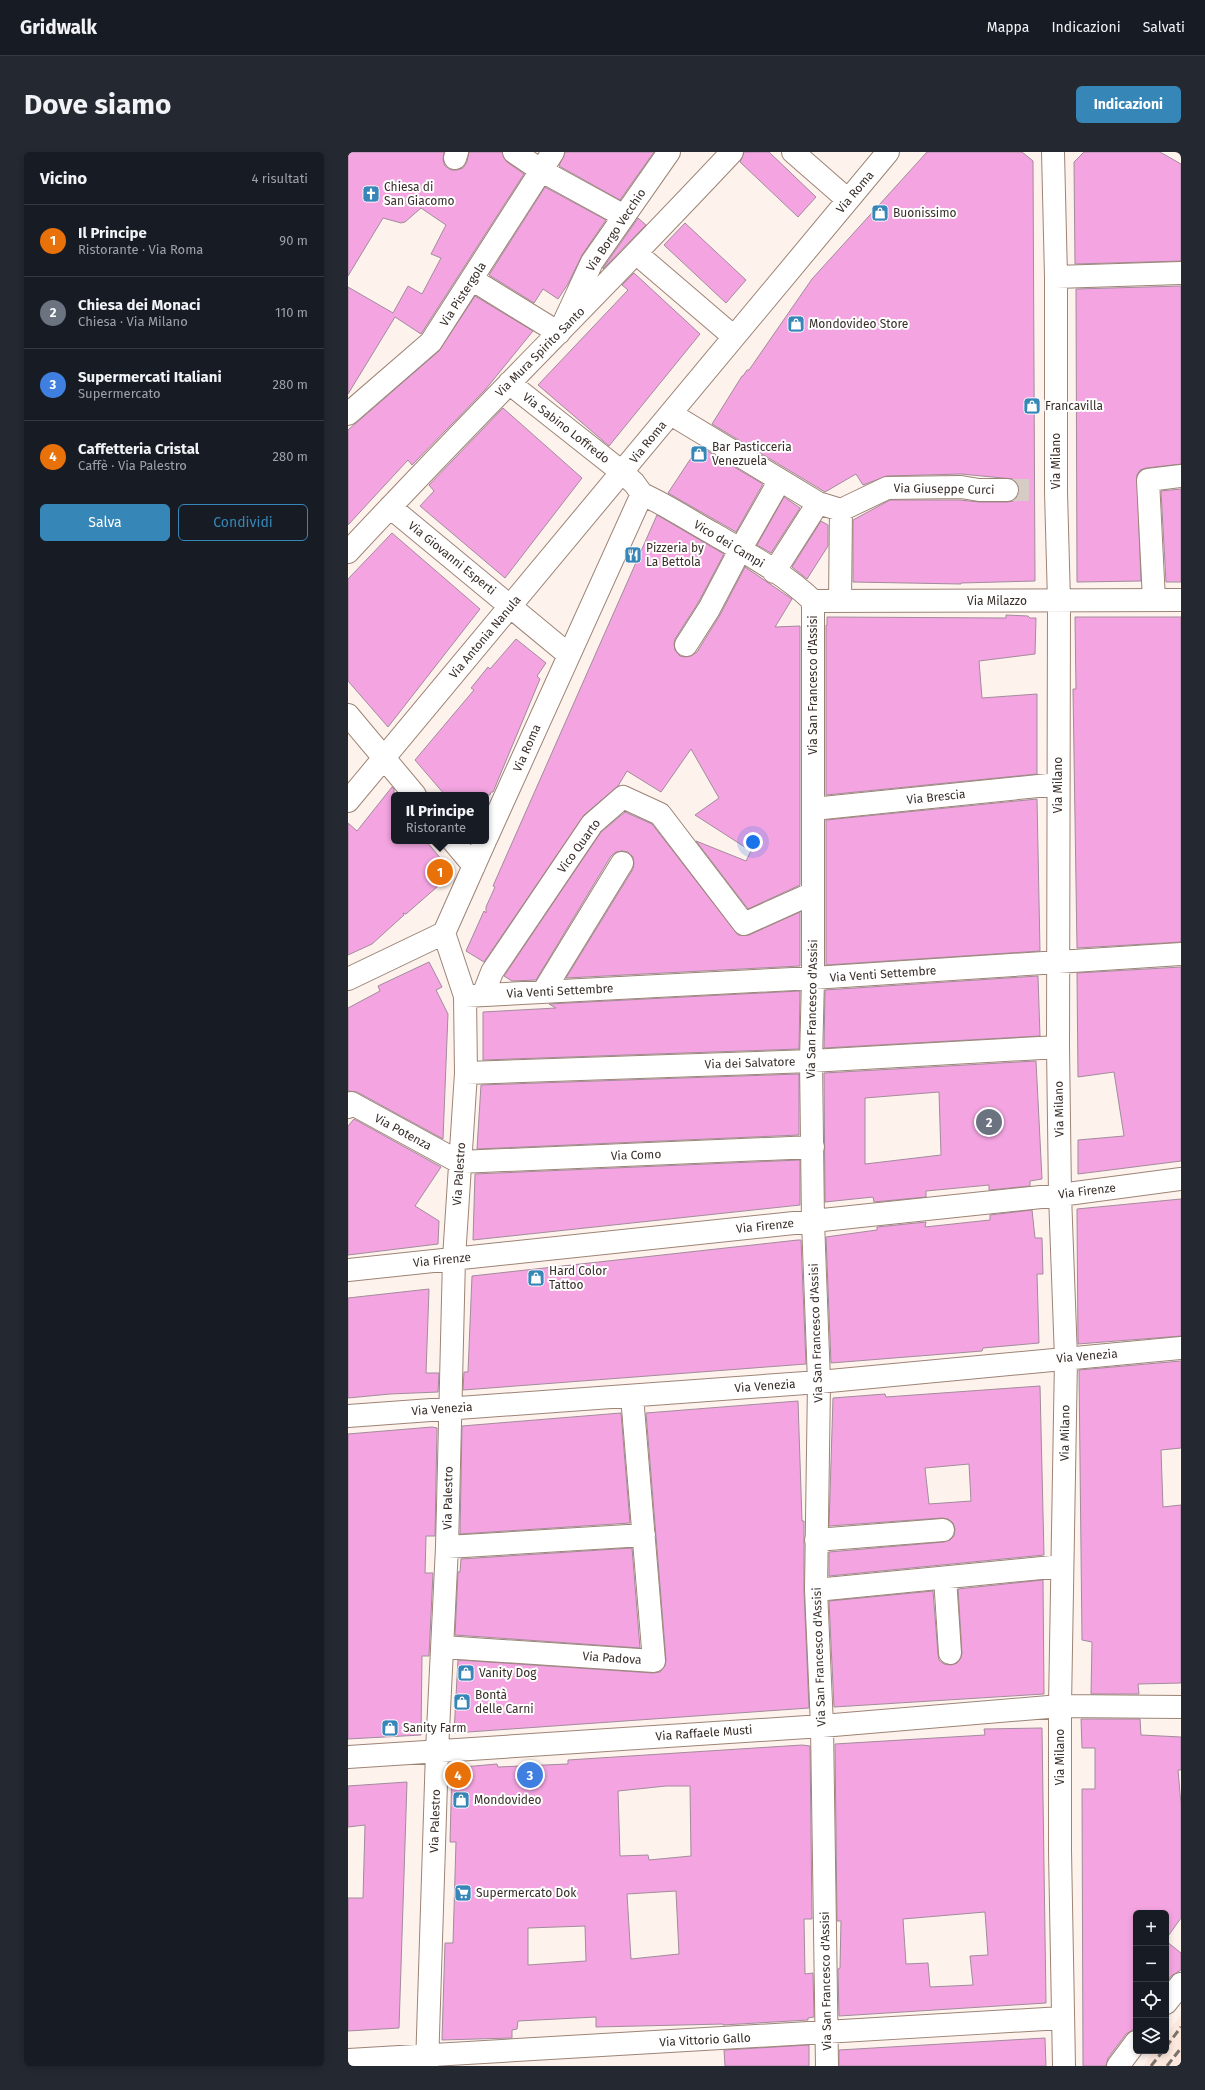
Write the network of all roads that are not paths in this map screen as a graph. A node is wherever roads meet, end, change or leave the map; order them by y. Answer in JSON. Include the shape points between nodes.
{"nodes":[{"id":1,"x":514,"y":152,"type":"edge"},
{"id":2,"x":553,"y":152,"type":"edge"},
{"id":3,"x":669,"y":152,"type":"edge"},
{"id":4,"x":732,"y":152,"type":"edge"},
{"id":5,"x":793,"y":152,"type":"edge"},
{"id":6,"x":888,"y":152,"type":"edge"},
{"id":7,"x":1053,"y":152,"type":"edge"},
{"id":8,"x":542,"y":170,"type":"junction"},
{"id":9,"x":848,"y":200,"type":"junction"},
{"id":10,"x":624,"y":216,"type":"junction"},
{"id":11,"x":637,"y":254,"type":"junction"},
{"id":12,"x":1181,"y":273,"type":"edge"},
{"id":13,"x":1056,"y":276,"type":"junction"},
{"id":14,"x":473,"y":280,"type":"junction"},
{"id":15,"x":559,"y":333,"type":"junction"},
{"id":16,"x":734,"y":337,"type":"junction"},
{"id":17,"x":509,"y":383,"type":"junction"},
{"id":18,"x":348,"y":414,"type":"edge"},
{"id":19,"x":671,"y":414,"type":"junction"},
{"id":20,"x":622,"y":473,"type":"junction"},
{"id":21,"x":1181,"y":476,"type":"edge"},
{"id":22,"x":780,"y":480,"type":"junction"},
{"id":23,"x":1007,"y":490,"type":"tunnel mouth"},
{"id":24,"x":642,"y":494,"type":"junction"},
{"id":25,"x":818,"y":503,"type":"junction"},
{"id":26,"x":390,"y":507,"type":"junction"},
{"id":27,"x":841,"y":510,"type":"junction"},
{"id":28,"x":740,"y":550,"type":"junction"},
{"id":29,"x":348,"y":552,"type":"edge"},
{"id":30,"x":774,"y":572,"type":"junction"},
{"id":31,"x":1154,"y":600,"type":"junction"},
{"id":32,"x":1181,"y":600,"type":"edge"},
{"id":33,"x":813,"y":601,"type":"junction"},
{"id":34,"x":840,"y":601,"type":"junction"},
{"id":35,"x":1058,"y":601,"type":"junction"},
{"id":36,"x":511,"y":607,"type":"junction"},
{"id":37,"x":686,"y":645,"type":"dead end"},
{"id":38,"x":569,"y":654,"type":"junction"},
{"id":39,"x":348,"y":715,"type":"edge"},
{"id":40,"x":384,"y":758,"type":"junction"},
{"id":41,"x":1058,"y":784,"type":"junction"},
{"id":42,"x":412,"y":792,"type":"edge"},
{"id":43,"x":348,"y":801,"type":"edge"},
{"id":44,"x":813,"y":809,"type":"junction"},
{"id":45,"x":489,"y":833,"type":"edge"},
{"id":46,"x":456,"y":844,"type":"edge"},
{"id":47,"x":484,"y":844,"type":"edge"},
{"id":48,"x":622,"y":862,"type":"dead end"},
{"id":49,"x":474,"y":866,"type":"junction"},
{"id":50,"x":813,"y":893,"type":"junction"},
{"id":51,"x":444,"y":933,"type":"junction"},
{"id":52,"x":1181,"y":954,"type":"edge"},
{"id":53,"x":1058,"y":963,"type":"junction"},
{"id":54,"x":813,"y":978,"type":"junction"},
{"id":55,"x":348,"y":979,"type":"edge"},
{"id":56,"x":543,"y":992,"type":"junction"},
{"id":57,"x":474,"y":995,"type":"junction"},
{"id":58,"x":1058,"y":1047,"type":"junction"},
{"id":59,"x":811,"y":1061,"type":"junction"},
{"id":60,"x":466,"y":1073,"type":"junction"},
{"id":61,"x":348,"y":1107,"type":"edge"},
{"id":62,"x":813,"y":1147,"type":"junction"},
{"id":63,"x":459,"y":1162,"type":"junction"},
{"id":64,"x":1181,"y":1179,"type":"edge"},
{"id":65,"x":1060,"y":1195,"type":"junction"},
{"id":66,"x":813,"y":1221,"type":"junction"},
{"id":67,"x":454,"y":1258,"type":"junction"},
{"id":68,"x":348,"y":1270,"type":"edge"},
{"id":69,"x":1181,"y":1348,"type":"edge"},
{"id":70,"x":1066,"y":1358,"type":"junction"},
{"id":71,"x":819,"y":1382,"type":"junction"},
{"id":72,"x":632,"y":1396,"type":"junction"},
{"id":73,"x":450,"y":1408,"type":"junction"},
{"id":74,"x":348,"y":1416,"type":"edge"},
{"id":75,"x":943,"y":1530,"type":"dead end"},
{"id":76,"x":644,"y":1535,"type":"junction"},
{"id":77,"x":816,"y":1540,"type":"junction"},
{"id":78,"x":448,"y":1547,"type":"junction"},
{"id":79,"x":1062,"y":1566,"type":"junction"},
{"id":80,"x":945,"y":1578,"type":"junction"},
{"id":81,"x":816,"y":1590,"type":"junction"},
{"id":82,"x":443,"y":1648,"type":"junction"},
{"id":83,"x":950,"y":1653,"type":"dead end"},
{"id":84,"x":1060,"y":1706,"type":"junction"},
{"id":85,"x":1181,"y":1706,"type":"edge"},
{"id":86,"x":822,"y":1726,"type":"junction"},
{"id":87,"x":437,"y":1752,"type":"junction"},
{"id":88,"x":348,"y":1758,"type":"edge"},
{"id":89,"x":1181,"y":1984,"type":"edge"},
{"id":90,"x":1169,"y":1999,"type":"edge"},
{"id":91,"x":1062,"y":2018,"type":"junction"},
{"id":92,"x":827,"y":2033,"type":"junction"},
{"id":93,"x":1133,"y":2046,"type":"edge"},
{"id":94,"x":348,"y":2060,"type":"edge"},
{"id":95,"x":427,"y":2061,"type":"edge"},
{"id":96,"x":827,"y":2066,"type":"edge"},
{"id":97,"x":1064,"y":2066,"type":"edge"},
{"id":98,"x":1118,"y":2066,"type":"edge"}],
"edges":[{"from":1,"to":8,"type":"street"},
{"from":2,"to":8,"type":"street","name":"Via Pistergola"},
{"from":3,"to":10,"type":"street","name":"Via Borgo Vecchio"},
{"from":4,"to":11,"type":"street","name":"Via Mura Spirito Santo"},
{"from":5,"to":9,"type":"street"},
{"from":6,"to":9,"type":"street","name":"Via Roma"},
{"from":7,"to":13,"type":"street","name":"Via Milano"},
{"from":8,"to":10,"type":"street"},
{"from":8,"to":14,"type":"street","name":"Via Pistergola"},
{"from":9,"to":16,"type":"street","name":"Via Roma"},
{"from":10,"to":15,"type":"street","name":"Via Borgo Vecchio","via":[[592,262]]},
{"from":11,"to":15,"type":"street","name":"Via Mura Spirito Santo"},
{"from":11,"to":16,"type":"street"},
{"from":12,"to":13,"type":"street"},
{"from":13,"to":35,"type":"street","name":"Via Milano","via":[[1047,491]]},
{"from":14,"to":15,"type":"street"},
{"from":14,"to":18,"type":"street","name":"Via Pistergola","via":[[431,342]]},
{"from":15,"to":17,"type":"street","name":"Via Mura Spirito Santo"},
{"from":16,"to":19,"type":"street","name":"Via Roma"},
{"from":17,"to":20,"type":"street","name":"Via Sabino Loffredo"},
{"from":17,"to":26,"type":"street","name":"Via Mura Spirito Santo"},
{"from":19,"to":20,"type":"street","name":"Via Roma"},
{"from":19,"to":22,"type":"street"},
{"from":20,"to":24,"type":"street","name":"Via Roma"},
{"from":20,"to":36,"type":"street","name":"Via Antonia Nanula"},
{"from":21,"to":31,"type":"street","via":[[1148,480]]},
{"from":22,"to":25,"type":"street"},
{"from":22,"to":28,"type":"street"},
{"from":23,"to":27,"type":"street","name":"Via Giuseppe Curci","via":[[961,487],[886,488]]},
{"from":24,"to":28,"type":"street","name":"Vico dei Campi"},
{"from":24,"to":38,"type":"street","name":"Via Roma"},
{"from":25,"to":27,"type":"street"},
{"from":25,"to":30,"type":"street"},
{"from":26,"to":29,"type":"street","name":"Via Mura Spirito Santo"},
{"from":26,"to":36,"type":"street","name":"Via Giovanni Esperti"},
{"from":27,"to":34,"type":"street"},
{"from":28,"to":30,"type":"street","name":"Vico dei Campi"},
{"from":28,"to":37,"type":"street","via":[[709,609]]},
{"from":30,"to":33,"type":"street","name":"Vico dei Campi","via":[[803,591]]},
{"from":31,"to":32,"type":"street","name":"Via Milazzo"},
{"from":31,"to":35,"type":"street","name":"Via Milazzo"},
{"from":33,"to":34,"type":"street","name":"Via Milazzo"},
{"from":33,"to":44,"type":"street","name":"Via San Francesco d'Assisi"},
{"from":34,"to":35,"type":"street","name":"Via Milazzo"},
{"from":35,"to":41,"type":"street","name":"Via Milano"},
{"from":36,"to":38,"type":"street","name":"Via Giovanni Esperti"},
{"from":36,"to":40,"type":"street","name":"Via Antonia Nanula"},
{"from":38,"to":45,"type":"street","name":"Via Roma"},
{"from":39,"to":40,"type":"street"},
{"from":40,"to":42,"type":"street"},
{"from":40,"to":43,"type":"street","name":"Via Antonia Nanula"},
{"from":41,"to":44,"type":"street","name":"Via Brescia"},
{"from":41,"to":53,"type":"street","name":"Via Milano"},
{"from":44,"to":50,"type":"street","name":"Via San Francesco d'Assisi"},
{"from":46,"to":49,"type":"street"},
{"from":47,"to":49,"type":"street","name":"Via Roma"},
{"from":48,"to":56,"type":"street"},
{"from":49,"to":51,"type":"street","name":"Via Roma"},
{"from":50,"to":54,"type":"street","name":"Via San Francesco d'Assisi"},
{"from":50,"to":57,"type":"street","name":"Vico Quarto","via":[[744,924],[660,814],[623,797],[592,824]]},
{"from":51,"to":55,"type":"street"},
{"from":51,"to":57,"type":"street","name":"Via Palestro"},
{"from":52,"to":53,"type":"street","name":"Via Venti Settembre"},
{"from":53,"to":54,"type":"street","name":"Via Venti Settembre"},
{"from":53,"to":58,"type":"street","name":"Via Milano"},
{"from":54,"to":56,"type":"street","name":"Via Venti Settembre"},
{"from":54,"to":59,"type":"street","name":"Via San Francesco d'Assisi"},
{"from":56,"to":57,"type":"street","name":"Via Venti Settembre"},
{"from":57,"to":60,"type":"street","name":"Via Palestro"},
{"from":58,"to":59,"type":"street","name":"Via dei Salvatore"},
{"from":58,"to":65,"type":"street","name":"Via Milano"},
{"from":59,"to":60,"type":"street","name":"Via dei Salvatore"},
{"from":59,"to":62,"type":"street","name":"Via San Francesco d'Assisi"},
{"from":60,"to":63,"type":"street","name":"Via Palestro"},
{"from":61,"to":63,"type":"street","name":"Via Potenza","via":[[351,1103]]},
{"from":62,"to":63,"type":"street","name":"Via Como"},
{"from":62,"to":66,"type":"street","name":"Via San Francesco d'Assisi"},
{"from":63,"to":67,"type":"street","name":"Via Palestro"},
{"from":64,"to":65,"type":"street","name":"Via Firenze"},
{"from":65,"to":66,"type":"street","name":"Via Firenze"},
{"from":65,"to":70,"type":"street","name":"Via Milano"},
{"from":66,"to":67,"type":"street","name":"Via Firenze"},
{"from":66,"to":71,"type":"street","name":"Via San Francesco d'Assisi"},
{"from":67,"to":68,"type":"street","name":"Via Firenze"},
{"from":67,"to":73,"type":"street","name":"Via Palestro"},
{"from":69,"to":70,"type":"street","name":"Via Venezia"},
{"from":70,"to":71,"type":"street","name":"Via Venezia"},
{"from":70,"to":79,"type":"street","name":"Via Milano"},
{"from":71,"to":72,"type":"street","name":"Via Venezia"},
{"from":71,"to":77,"type":"street","name":"Via San Francesco d'Assisi"},
{"from":72,"to":73,"type":"street","name":"Via Venezia"},
{"from":72,"to":76,"type":"street","name":"Via Padova"},
{"from":73,"to":74,"type":"street","name":"Via Venezia"},
{"from":73,"to":78,"type":"street","name":"Via Palestro"},
{"from":75,"to":77,"type":"street"},
{"from":76,"to":78,"type":"street"},
{"from":76,"to":82,"type":"street","name":"Via Padova","via":[[654,1661]]},
{"from":77,"to":81,"type":"street","name":"Via San Francesco d'Assisi"},
{"from":78,"to":82,"type":"street","name":"Via Palestro"},
{"from":79,"to":80,"type":"street"},
{"from":79,"to":84,"type":"street","name":"Via Milano"},
{"from":80,"to":81,"type":"street"},
{"from":80,"to":83,"type":"street"},
{"from":81,"to":86,"type":"street","name":"Via San Francesco d'Assisi"},
{"from":82,"to":87,"type":"street","name":"Via Palestro"},
{"from":84,"to":85,"type":"street","name":"Via Raffaele Musti"},
{"from":84,"to":86,"type":"street","name":"Via Raffaele Musti"},
{"from":84,"to":91,"type":"street","name":"Via Milano"},
{"from":86,"to":87,"type":"street","name":"Via Raffaele Musti"},
{"from":86,"to":92,"type":"street","name":"Via San Francesco d'Assisi"},
{"from":87,"to":88,"type":"street","name":"Via Raffaele Musti"},
{"from":87,"to":95,"type":"street","name":"Via Palestro"},
{"from":89,"to":90,"type":"street"},
{"from":91,"to":92,"type":"street","name":"Via Vittorio Gallo"},
{"from":91,"to":97,"type":"street","name":"Via Milano"},
{"from":92,"to":95,"type":"street","name":"Via Vittorio Gallo"},
{"from":92,"to":96,"type":"street","name":"Via San Francesco d'Assisi"},
{"from":93,"to":98,"type":"street"},
{"from":94,"to":95,"type":"street","name":"Via Vittorio Gallo"}]}
